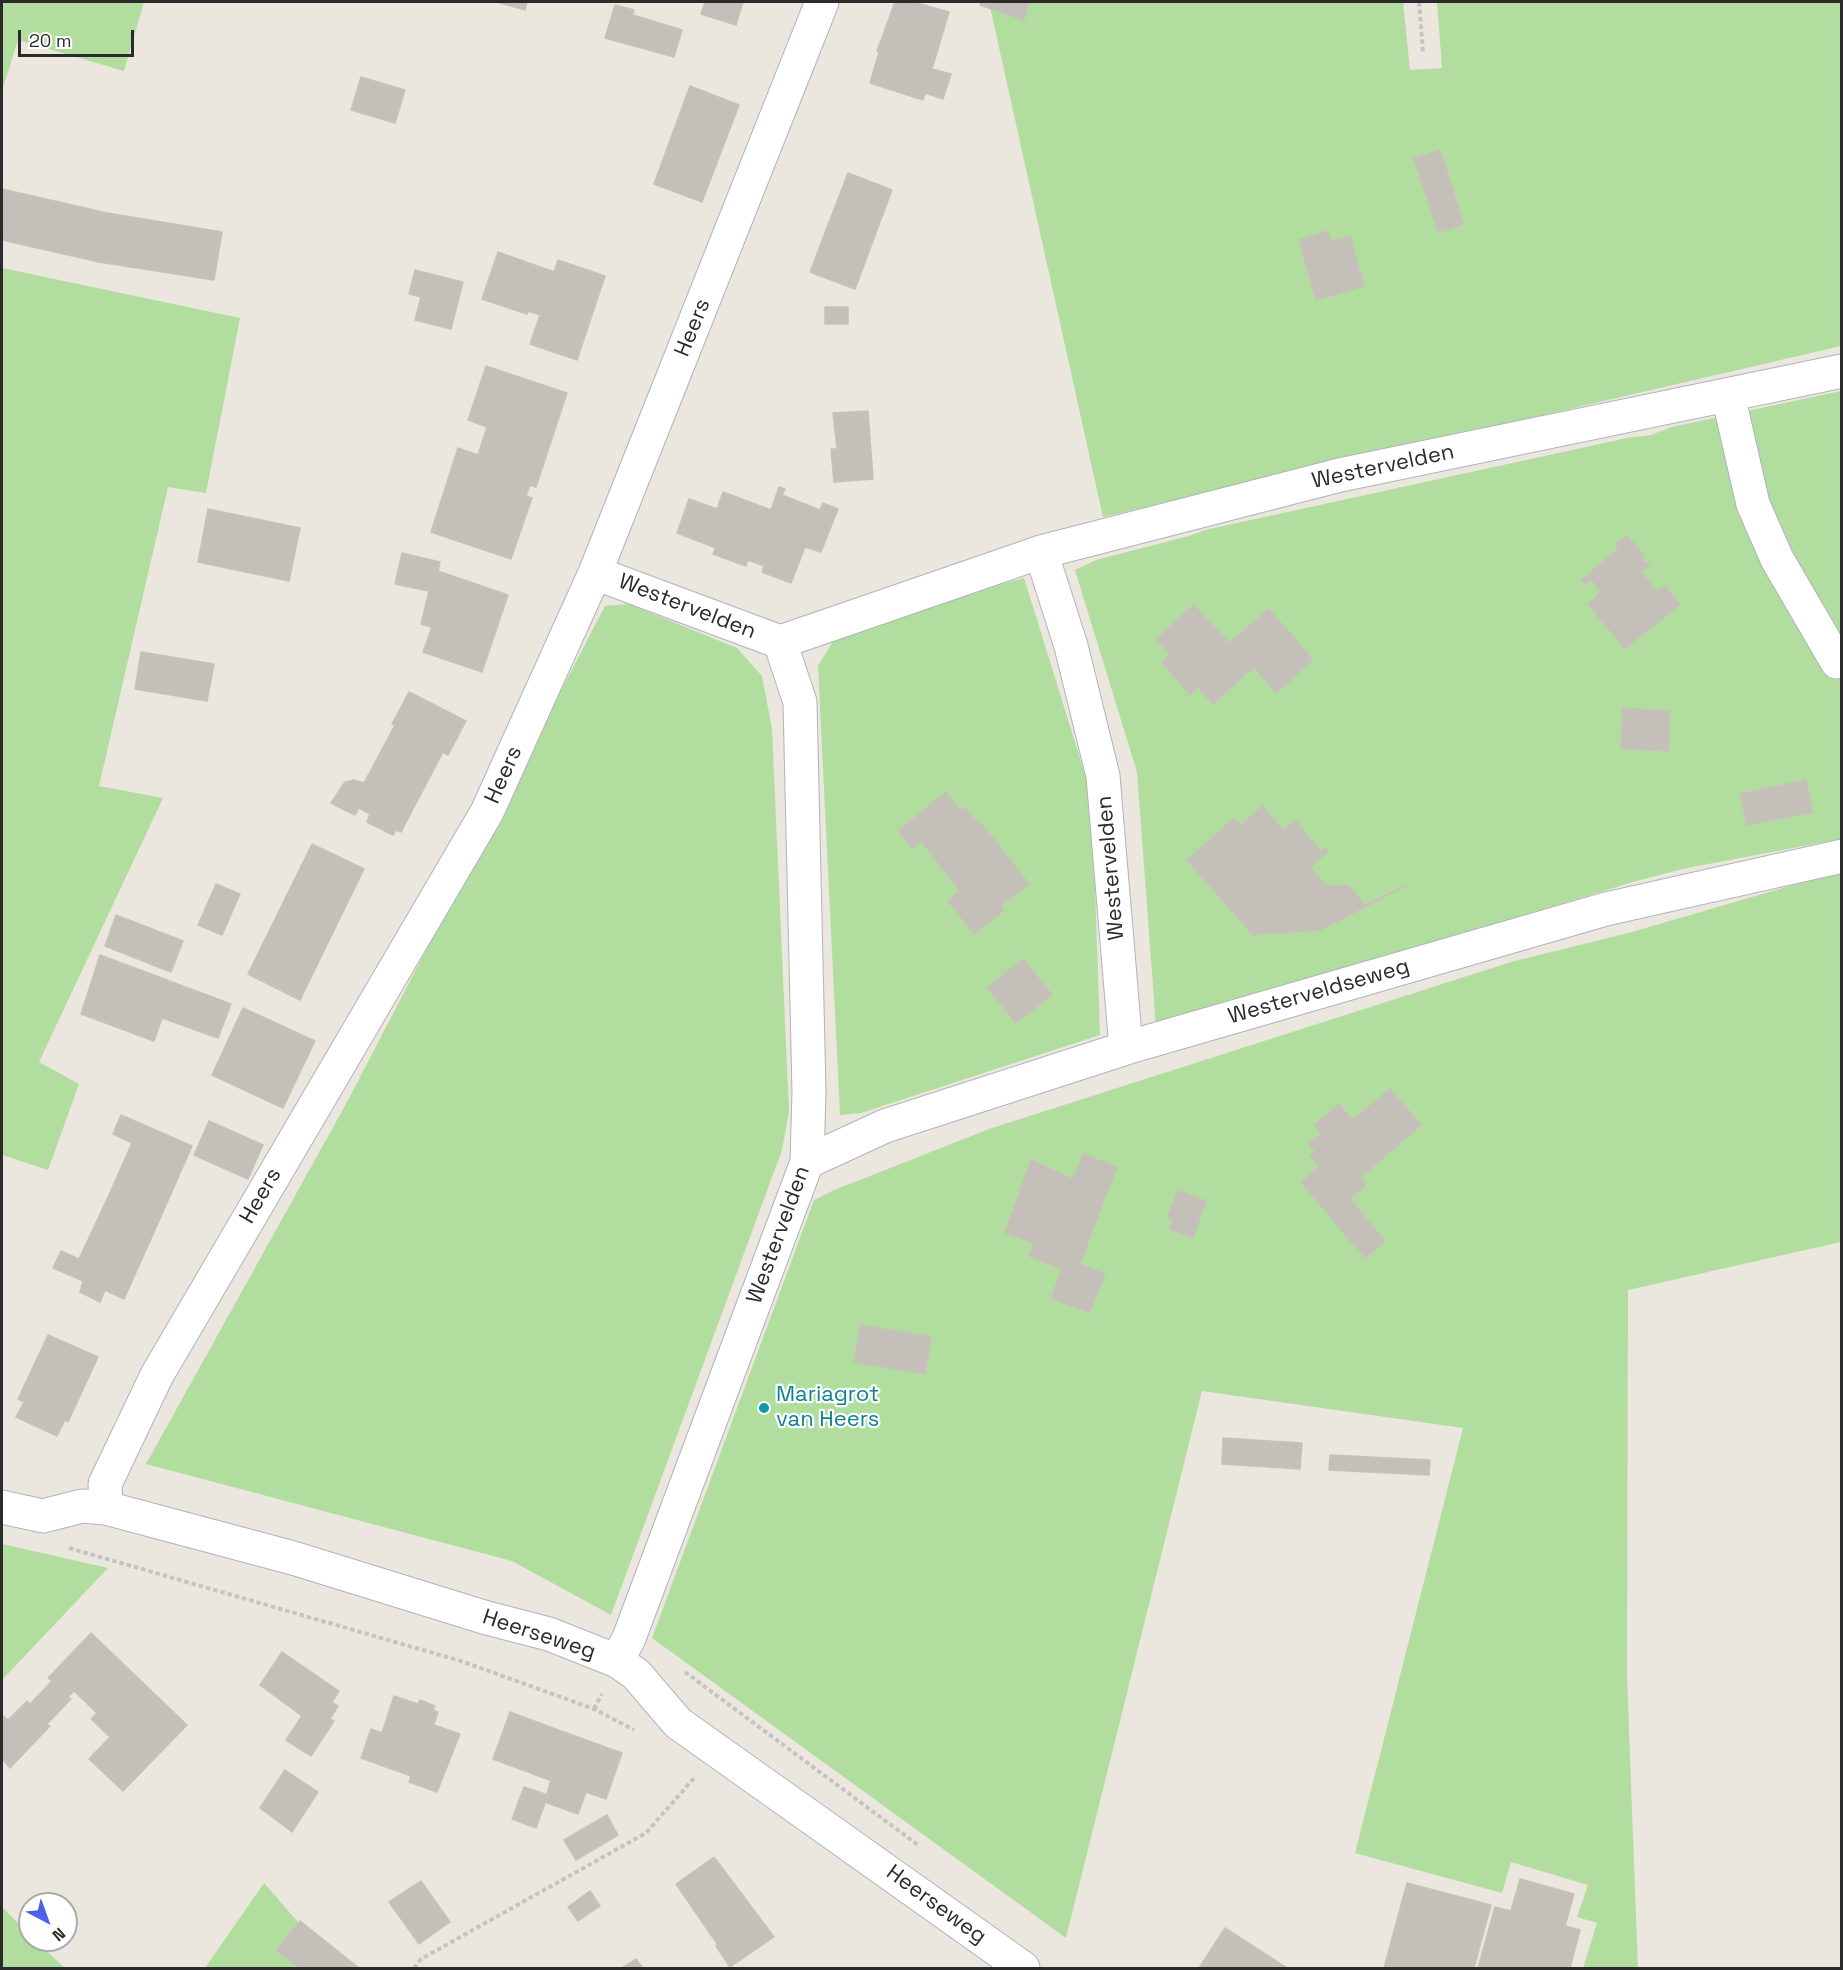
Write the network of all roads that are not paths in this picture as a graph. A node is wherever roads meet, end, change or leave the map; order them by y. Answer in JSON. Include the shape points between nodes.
{"nodes":[{"id":1,"x":822,"y":2,"type":"edge"},
{"id":2,"x":1842,"y":371,"type":"edge"},
{"id":3,"x":1728,"y":394,"type":"junction"},
{"id":4,"x":1041,"y":552,"type":"junction"},
{"id":5,"x":595,"y":573,"type":"junction"},
{"id":6,"x":780,"y":642,"type":"junction"},
{"id":7,"x":1837,"y":662,"type":"dead end"},
{"id":8,"x":1842,"y":856,"type":"edge"},
{"id":9,"x":1126,"y":1048,"type":"junction"},
{"id":10,"x":807,"y":1162,"type":"junction"},
{"id":11,"x":2,"y":1507,"type":"edge"},
{"id":12,"x":106,"y":1508,"type":"junction"},
{"id":13,"x":617,"y":1661,"type":"junction"},
{"id":14,"x":1023,"y":1968,"type":"edge"}],
"edges":[{"from":1,"to":5,"type":"street","name":"Heers"},
{"from":2,"to":3,"type":"street","name":"Westervelden"},
{"from":3,"to":4,"type":"street","name":"Westervelden","via":[[1340,475]]},
{"from":3,"to":7,"type":"street","via":[[1753,504],[1778,559]]},
{"from":4,"to":6,"type":"street","name":"Westervelden"},
{"from":4,"to":9,"type":"street","name":"Westervelden","via":[[1071,646],[1103,776]]},
{"from":5,"to":6,"type":"street","name":"Westervelden"},
{"from":5,"to":12,"type":"street","name":"Heers","via":[[487,812],[157,1375],[105,1484]]},
{"from":6,"to":10,"type":"street","name":"Westervelden","via":[[800,702],[809,1092]]},
{"from":8,"to":9,"type":"street","name":"Westerveldseweg","via":[[1606,909]]},
{"from":9,"to":10,"type":"street","name":"Westerveldseweg","via":[[885,1126]]},
{"from":10,"to":13,"type":"street","name":"Westervelden","via":[[633,1629]]},
{"from":11,"to":12,"type":"street","name":"Heerseweg","via":[[43,1516],[82,1506]]},
{"from":12,"to":13,"type":"street","name":"Heerseweg","via":[[293,1558],[549,1634]]},
{"from":13,"to":14,"type":"street","name":"Heerseweg","via":[[636,1674],[678,1722]]}]}
